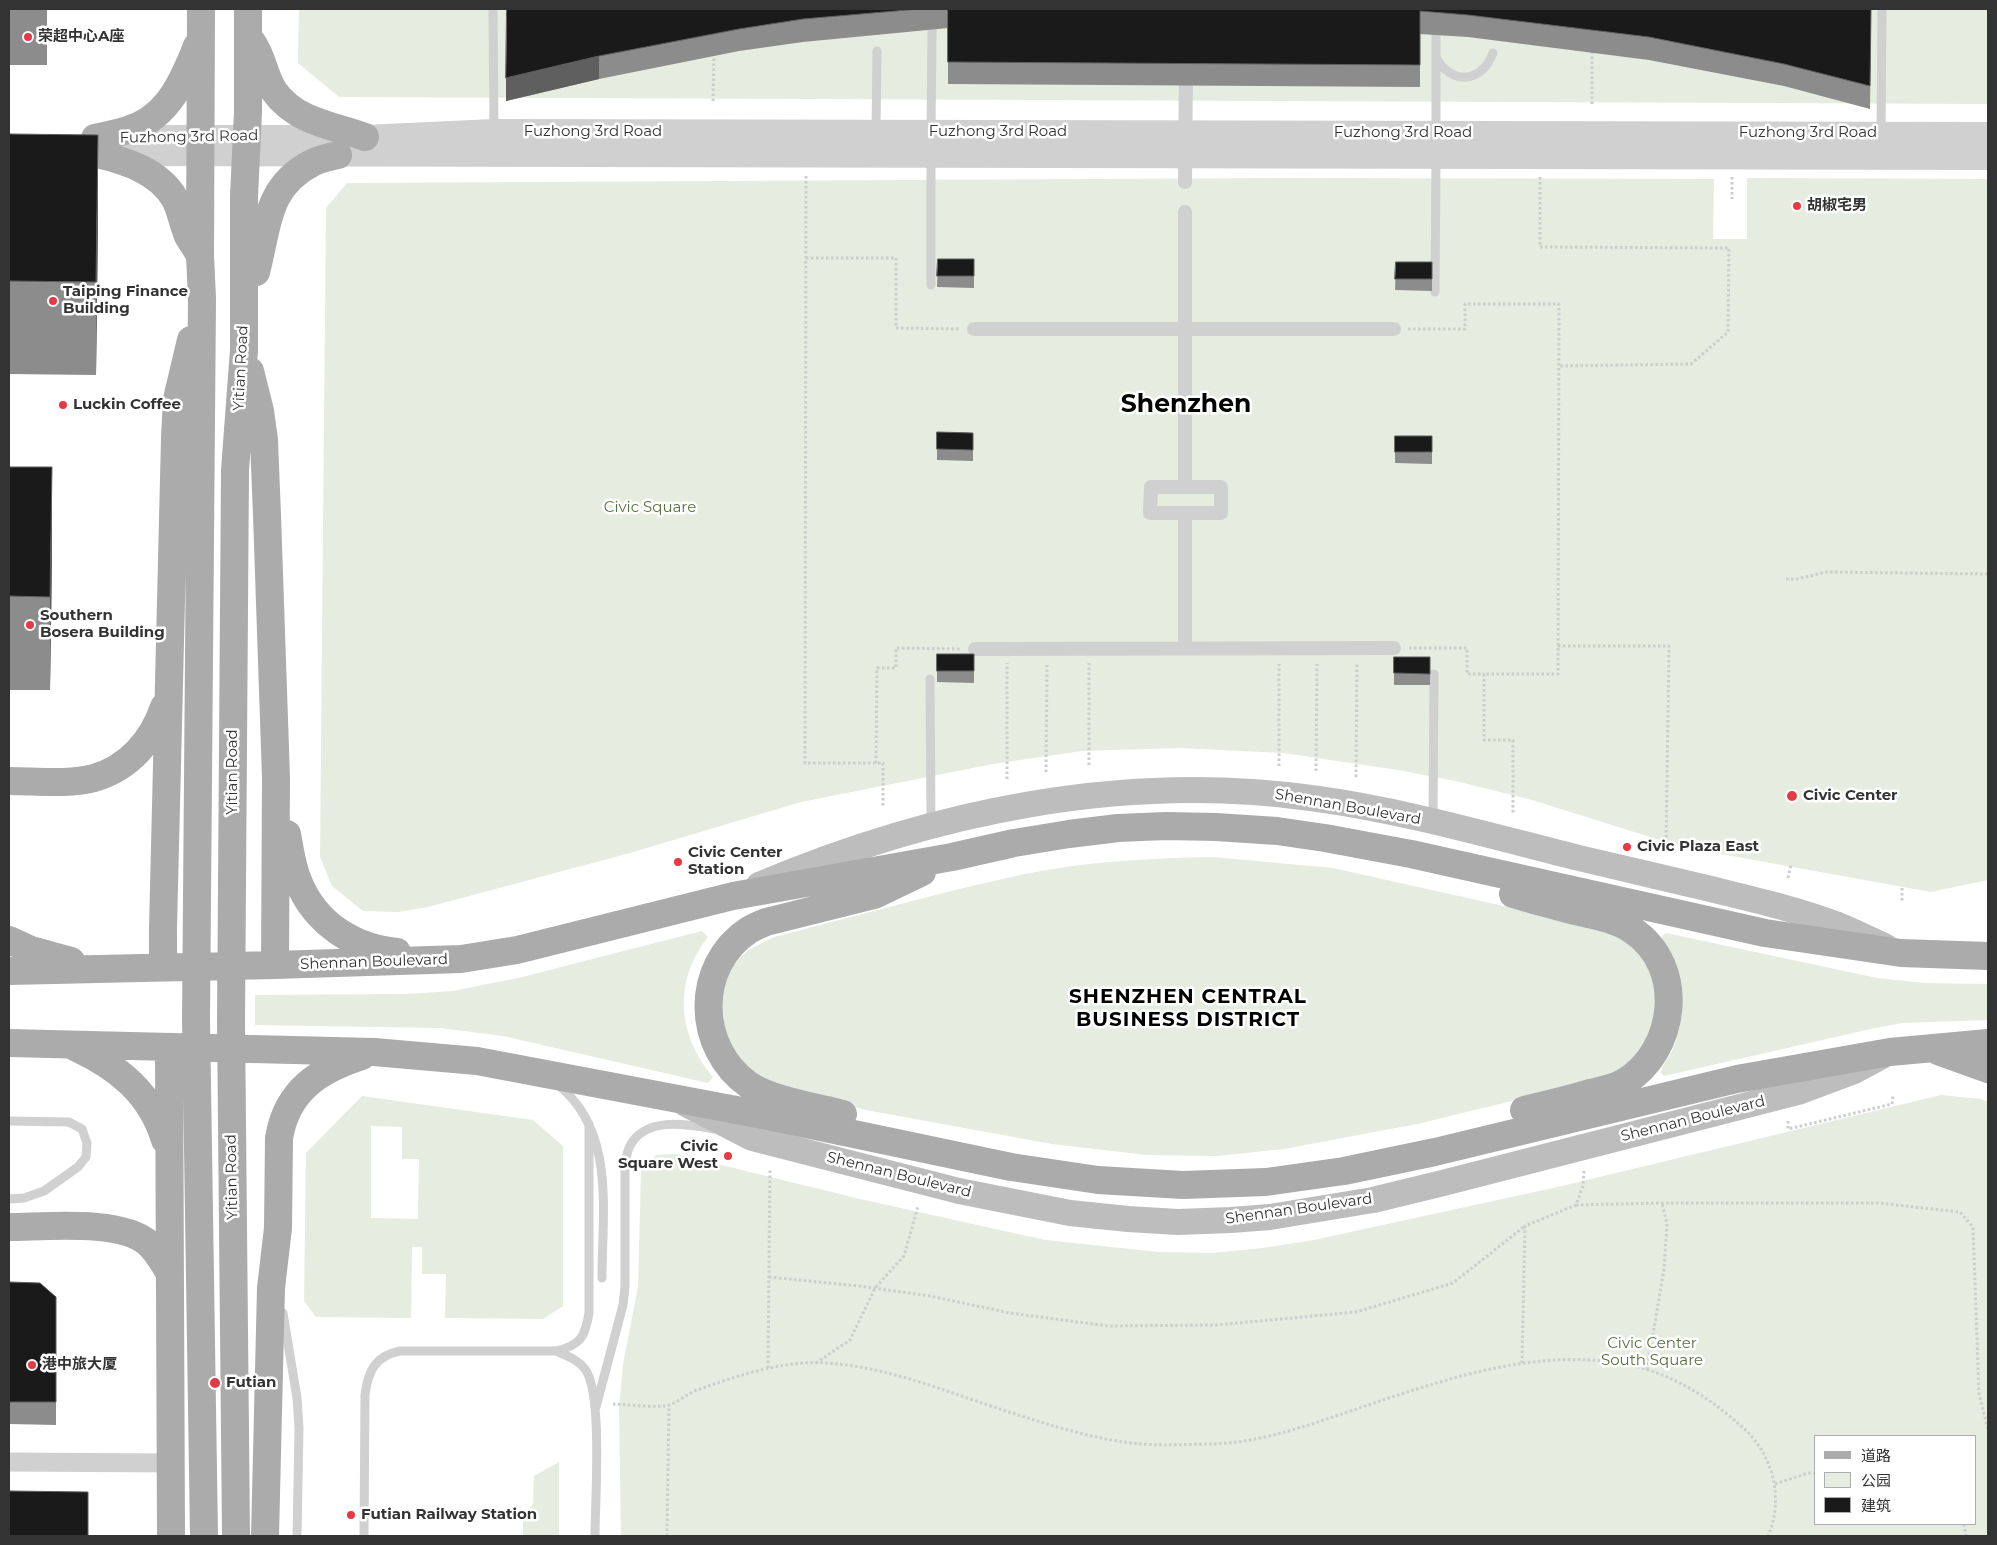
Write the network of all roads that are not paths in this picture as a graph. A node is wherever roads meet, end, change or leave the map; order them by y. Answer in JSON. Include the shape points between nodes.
{"nodes":[{"id":1,"x":248,"y":9,"type":"edge"},
{"id":2,"x":493,"y":9,"type":"edge"},
{"id":3,"x":1882,"y":9,"type":"edge"},
{"id":4,"x":201,"y":22,"type":"edge"},
{"id":5,"x":932,"y":30,"type":"dead end"},
{"id":6,"x":1436,"y":34,"type":"dead end"},
{"id":7,"x":248,"y":37,"type":"junction"},
{"id":8,"x":877,"y":51,"type":"dead end"},
{"id":9,"x":1493,"y":53,"type":"dead end"},
{"id":10,"x":1186,"y":55,"type":"edge"},
{"id":11,"x":1436,"y":57,"type":"junction"},
{"id":12,"x":494,"y":131,"type":"junction"},
{"id":13,"x":876,"y":132,"type":"junction"},
{"id":14,"x":1881,"y":134,"type":"junction"},
{"id":15,"x":1988,"y":134,"type":"edge"},
{"id":16,"x":365,"y":137,"type":"junction"},
{"id":17,"x":931,"y":144,"type":"junction"},
{"id":18,"x":246,"y":145,"type":"junction"},
{"id":19,"x":1436,"y":145,"type":"junction"},
{"id":20,"x":86,"y":146,"type":"junction"},
{"id":21,"x":202,"y":146,"type":"junction"},
{"id":22,"x":338,"y":155,"type":"junction"},
{"id":23,"x":1988,"y":158,"type":"edge"},
{"id":24,"x":1184,"y":182,"type":"dead end"},
{"id":25,"x":1185,"y":212,"type":"dead end"},
{"id":26,"x":200,"y":256,"type":"junction"},
{"id":27,"x":931,"y":285,"type":"dead end"},
{"id":28,"x":1435,"y":292,"type":"dead end"},
{"id":29,"x":202,"y":298,"type":"junction"},
{"id":30,"x":244,"y":307,"type":"junction"},
{"id":31,"x":974,"y":329,"type":"road end"},
{"id":32,"x":1185,"y":329,"type":"junction"},
{"id":33,"x":1394,"y":329,"type":"road end"},
{"id":34,"x":244,"y":350,"type":"junction"},
{"id":35,"x":1185,"y":487,"type":"junction"},
{"id":36,"x":1185,"y":513,"type":"junction"},
{"id":37,"x":1186,"y":648,"type":"junction"},
{"id":38,"x":1394,"y":648,"type":"road end"},
{"id":39,"x":975,"y":649,"type":"road end"},
{"id":40,"x":1434,"y":674,"type":"dead end"},
{"id":41,"x":930,"y":679,"type":"dead end"},
{"id":42,"x":168,"y":688,"type":"junction"},
{"id":43,"x":276,"y":778,"type":"junction"},
{"id":44,"x":9,"y":781,"type":"edge"},
{"id":45,"x":1434,"y":823,"type":"junction"},
{"id":46,"x":930,"y":825,"type":"junction"},
{"id":47,"x":1411,"y":854,"type":"junction"},
{"id":48,"x":952,"y":857,"type":"junction"},
{"id":49,"x":733,"y":896,"type":"junction"},
{"id":50,"x":9,"y":940,"type":"edge"},
{"id":51,"x":1988,"y":945,"type":"edge"},
{"id":52,"x":1901,"y":953,"type":"junction"},
{"id":53,"x":1940,"y":954,"type":"junction"},
{"id":54,"x":1988,"y":956,"type":"edge"},
{"id":55,"x":461,"y":959,"type":"junction"},
{"id":56,"x":275,"y":965,"type":"junction"},
{"id":57,"x":163,"y":967,"type":"junction"},
{"id":58,"x":94,"y":968,"type":"junction"},
{"id":59,"x":9,"y":971,"type":"edge"},
{"id":60,"x":9,"y":1043,"type":"edge"},
{"id":61,"x":1988,"y":1043,"type":"edge"},
{"id":62,"x":69,"y":1044,"type":"junction"},
{"id":63,"x":169,"y":1047,"type":"junction"},
{"id":64,"x":1927,"y":1047,"type":"junction"},
{"id":65,"x":374,"y":1052,"type":"junction"},
{"id":66,"x":1890,"y":1052,"type":"junction"},
{"id":67,"x":1988,"y":1069,"type":"edge"},
{"id":68,"x":542,"y":1073,"type":"junction"},
{"id":69,"x":674,"y":1098,"type":"junction"},
{"id":70,"x":9,"y":1121,"type":"edge"},
{"id":71,"x":589,"y":1124,"type":"junction"},
{"id":72,"x":752,"y":1138,"type":"junction"},
{"id":73,"x":909,"y":1145,"type":"junction"},
{"id":74,"x":1434,"y":1152,"type":"junction"},
{"id":75,"x":170,"y":1154,"type":"junction"},
{"id":76,"x":9,"y":1199,"type":"edge"},
{"id":77,"x":9,"y":1226,"type":"edge"},
{"id":78,"x":278,"y":1228,"type":"junction"},
{"id":79,"x":170,"y":1274,"type":"junction"},
{"id":80,"x":602,"y":1278,"type":"dead end"},
{"id":81,"x":281,"y":1290,"type":"dead end"},
{"id":82,"x":282,"y":1306,"type":"dead end"},
{"id":83,"x":556,"y":1351,"type":"junction"},
{"id":84,"x":596,"y":1407,"type":"junction"},
{"id":85,"x":9,"y":1462,"type":"edge"},
{"id":86,"x":171,"y":1464,"type":"junction"},
{"id":87,"x":172,"y":1536,"type":"edge"},
{"id":88,"x":204,"y":1536,"type":"edge"},
{"id":89,"x":236,"y":1536,"type":"edge"},
{"id":90,"x":265,"y":1536,"type":"edge"},
{"id":91,"x":297,"y":1536,"type":"edge"},
{"id":92,"x":364,"y":1536,"type":"edge"},
{"id":93,"x":595,"y":1536,"type":"edge"}],
"edges":[{"from":1,"to":7,"type":"main road","name":"Yitian Road"},
{"from":2,"to":12,"type":"lane"},
{"from":3,"to":14,"type":"lane"},
{"from":4,"to":20,"type":"main road","via":[[182,81],[167,104],[146,122]]},
{"from":4,"to":21,"type":"main road"},
{"from":5,"to":17,"type":"lane"},
{"from":6,"to":11,"type":"lane"},
{"from":7,"to":16,"type":"main road","via":[[260,53],[273,90],[295,111],[315,122]]},
{"from":7,"to":18,"type":"main road","name":"Yitian Road"},
{"from":8,"to":13,"type":"lane"},
{"from":9,"to":11,"type":"lane","via":[[1480,72],[1463,77],[1447,72]]},
{"from":10,"to":24,"type":"street"},
{"from":11,"to":19,"type":"lane"},
{"from":12,"to":13,"type":"street","name":"Fuzhong 3rd Road"},
{"from":12,"to":16,"type":"street","name":"Fuzhong 3rd Road"},
{"from":13,"to":17,"type":"street","name":"Fuzhong 3rd Road"},
{"from":14,"to":15,"type":"street","name":"Fuzhong 3rd Road"},
{"from":14,"to":19,"type":"street","name":"Fuzhong 3rd Road"},
{"from":16,"to":18,"type":"street","name":"Fuzhong 3rd Road"},
{"from":17,"to":19,"type":"street","name":"Fuzhong 3rd Road"},
{"from":17,"to":22,"type":"street","name":"Fuzhong 3rd Road"},
{"from":17,"to":27,"type":"lane"},
{"from":18,"to":21,"type":"street","name":"Fuzhong 3rd Road"},
{"from":18,"to":22,"type":"street","name":"Fuzhong 3rd Road"},
{"from":18,"to":30,"type":"main road","name":"Yitian Road"},
{"from":19,"to":23,"type":"street","name":"Fuzhong 3rd Road"},
{"from":19,"to":28,"type":"lane"},
{"from":20,"to":21,"type":"street","name":"Fuzhong 3rd Road"},
{"from":20,"to":26,"type":"main road","via":[[144,170],[164,185],[174,199],[188,236]]},
{"from":21,"to":26,"type":"main road"},
{"from":22,"to":30,"type":"main road","via":[[314,162],[301,170],[282,186],[272,202],[256,273]]},
{"from":25,"to":32,"type":"street"},
{"from":26,"to":29,"type":"main road"},
{"from":29,"to":42,"type":"main road","via":[[177,399]]},
{"from":29,"to":88,"type":"main road","via":[[196,1019]]},
{"from":30,"to":34,"type":"main road","name":"Yitian Road"},
{"from":31,"to":32,"type":"street"},
{"from":32,"to":33,"type":"street"},
{"from":32,"to":35,"type":"street"},
{"from":34,"to":43,"type":"main road","via":[[264,440]]},
{"from":34,"to":89,"type":"main road","name":"Yitian Road","via":[[235,470],[231,1021]]},
{"from":35,"to":36,"type":"street","via":[[1151,487],[1150,513]]},
{"from":35,"to":36,"type":"street","via":[[1221,487],[1221,513]]},
{"from":36,"to":37,"type":"street"},
{"from":37,"to":38,"type":"street"},
{"from":37,"to":39,"type":"street"},
{"from":40,"to":45,"type":"lane"},
{"from":41,"to":46,"type":"lane"},
{"from":42,"to":44,"type":"main road","via":[[161,715],[150,737],[135,755],[115,769],[84,780]]},
{"from":42,"to":57,"type":"main road"},
{"from":43,"to":55,"type":"main road","via":[[298,882],[315,912],[326,923],[364,945],[387,951]]},
{"from":43,"to":56,"type":"main road"},
{"from":45,"to":46,"type":"main road","name":"Shennan Boulevard","via":[[1312,798],[1232,791],[1151,790],[1076,797]]},
{"from":45,"to":52,"type":"main road","name":"Shennan Boulevard","via":[[1768,903],[1837,925]]},
{"from":46,"to":49,"type":"main road","name":"Shennan Boulevard","via":[[807,865]]},
{"from":47,"to":48,"type":"main road","name":"Shennan Boulevard","via":[[1277,830],[1166,826],[1069,834]]},
{"from":47,"to":52,"type":"main road","name":"Shennan Boulevard","via":[[1765,933]]},
{"from":47,"to":74,"type":"main road","via":[[1506,893],[1594,915],[1633,930],[1655,953],[1668,988],[1664,1034],[1654,1054],[1622,1084],[1517,1112]]},
{"from":48,"to":49,"type":"main road","name":"Shennan Boulevard"},
{"from":48,"to":73,"type":"main road","via":[[874,895],[766,922],[750,929],[721,960],[712,979],[708,1020],[718,1050],[731,1069],[751,1086],[768,1094],[862,1119]]},
{"from":49,"to":55,"type":"main road","name":"Shennan Boulevard","via":[[517,950]]},
{"from":50,"to":58,"type":"main road","via":[[31,950]]},
{"from":51,"to":53,"type":"main road"},
{"from":52,"to":53,"type":"main road","name":"Shennan Boulevard"},
{"from":53,"to":54,"type":"main road","name":"Shennan Boulevard"},
{"from":55,"to":56,"type":"main road","name":"Shennan Boulevard"},
{"from":56,"to":57,"type":"main road","name":"Shennan Boulevard"},
{"from":57,"to":58,"type":"main road","name":"Shennan Boulevard"},
{"from":58,"to":59,"type":"main road","name":"Shennan Boulevard"},
{"from":60,"to":62,"type":"main road","name":"Shennan Boulevard"},
{"from":61,"to":64,"type":"main road","name":"Shennan Boulevard"},
{"from":62,"to":63,"type":"main road","name":"Shennan Boulevard"},
{"from":62,"to":75,"type":"main road","via":[[100,1058],[144,1096],[160,1122]]},
{"from":63,"to":65,"type":"main road","name":"Shennan Boulevard"},
{"from":63,"to":75,"type":"main road"},
{"from":64,"to":66,"type":"main road","name":"Shennan Boulevard"},
{"from":64,"to":67,"type":"main road"},
{"from":65,"to":68,"type":"main road","name":"Shennan Boulevard","via":[[476,1060]]},
{"from":65,"to":78,"type":"main road","via":[[323,1072],[299,1091],[291,1102],[279,1138]]},
{"from":66,"to":72,"type":"main road","name":"Shennan Boulevard","via":[[1854,1072],[1798,1092],[1443,1183],[1329,1208],[1231,1220],[1170,1221],[1070,1213],[959,1191]]},
{"from":66,"to":74,"type":"main road","name":"Shennan Boulevard","via":[[1737,1079]]},
{"from":68,"to":69,"type":"main road","name":"Shennan Boulevard"},
{"from":68,"to":71,"type":"lane","via":[[576,1103]]},
{"from":69,"to":72,"type":"main road","name":"Shennan Boulevard"},
{"from":69,"to":73,"type":"main road","name":"Shennan Boulevard"},
{"from":70,"to":76,"type":"lane","via":[[69,1122],[82,1129],[87,1143],[86,1157],[78,1167],[44,1191]]},
{"from":71,"to":80,"type":"lane","via":[[603,1169]]},
{"from":71,"to":83,"type":"lane","via":[[589,1313],[586,1329],[579,1341],[570,1348]]},
{"from":72,"to":84,"type":"lane","via":[[696,1126],[669,1124],[638,1136],[629,1148],[625,1163],[623,1305]]},
{"from":73,"to":74,"type":"main road","name":"Shennan Boulevard","via":[[1055,1174],[1183,1185],[1306,1178]]},
{"from":75,"to":79,"type":"main road"},
{"from":77,"to":79,"type":"main road","via":[[116,1229],[149,1243]]},
{"from":78,"to":81,"type":"lane"},
{"from":78,"to":90,"type":"main road","via":[[271,1288]]},
{"from":79,"to":86,"type":"main road"},
{"from":82,"to":91,"type":"lane","via":[[298,1428]]},
{"from":83,"to":84,"type":"lane","via":[[574,1358],[586,1370],[593,1385]]},
{"from":83,"to":92,"type":"lane","via":[[400,1350],[388,1353],[376,1362],[366,1382],[365,1395]]},
{"from":84,"to":93,"type":"lane"},
{"from":85,"to":86,"type":"street"},
{"from":86,"to":87,"type":"main road"}]}
